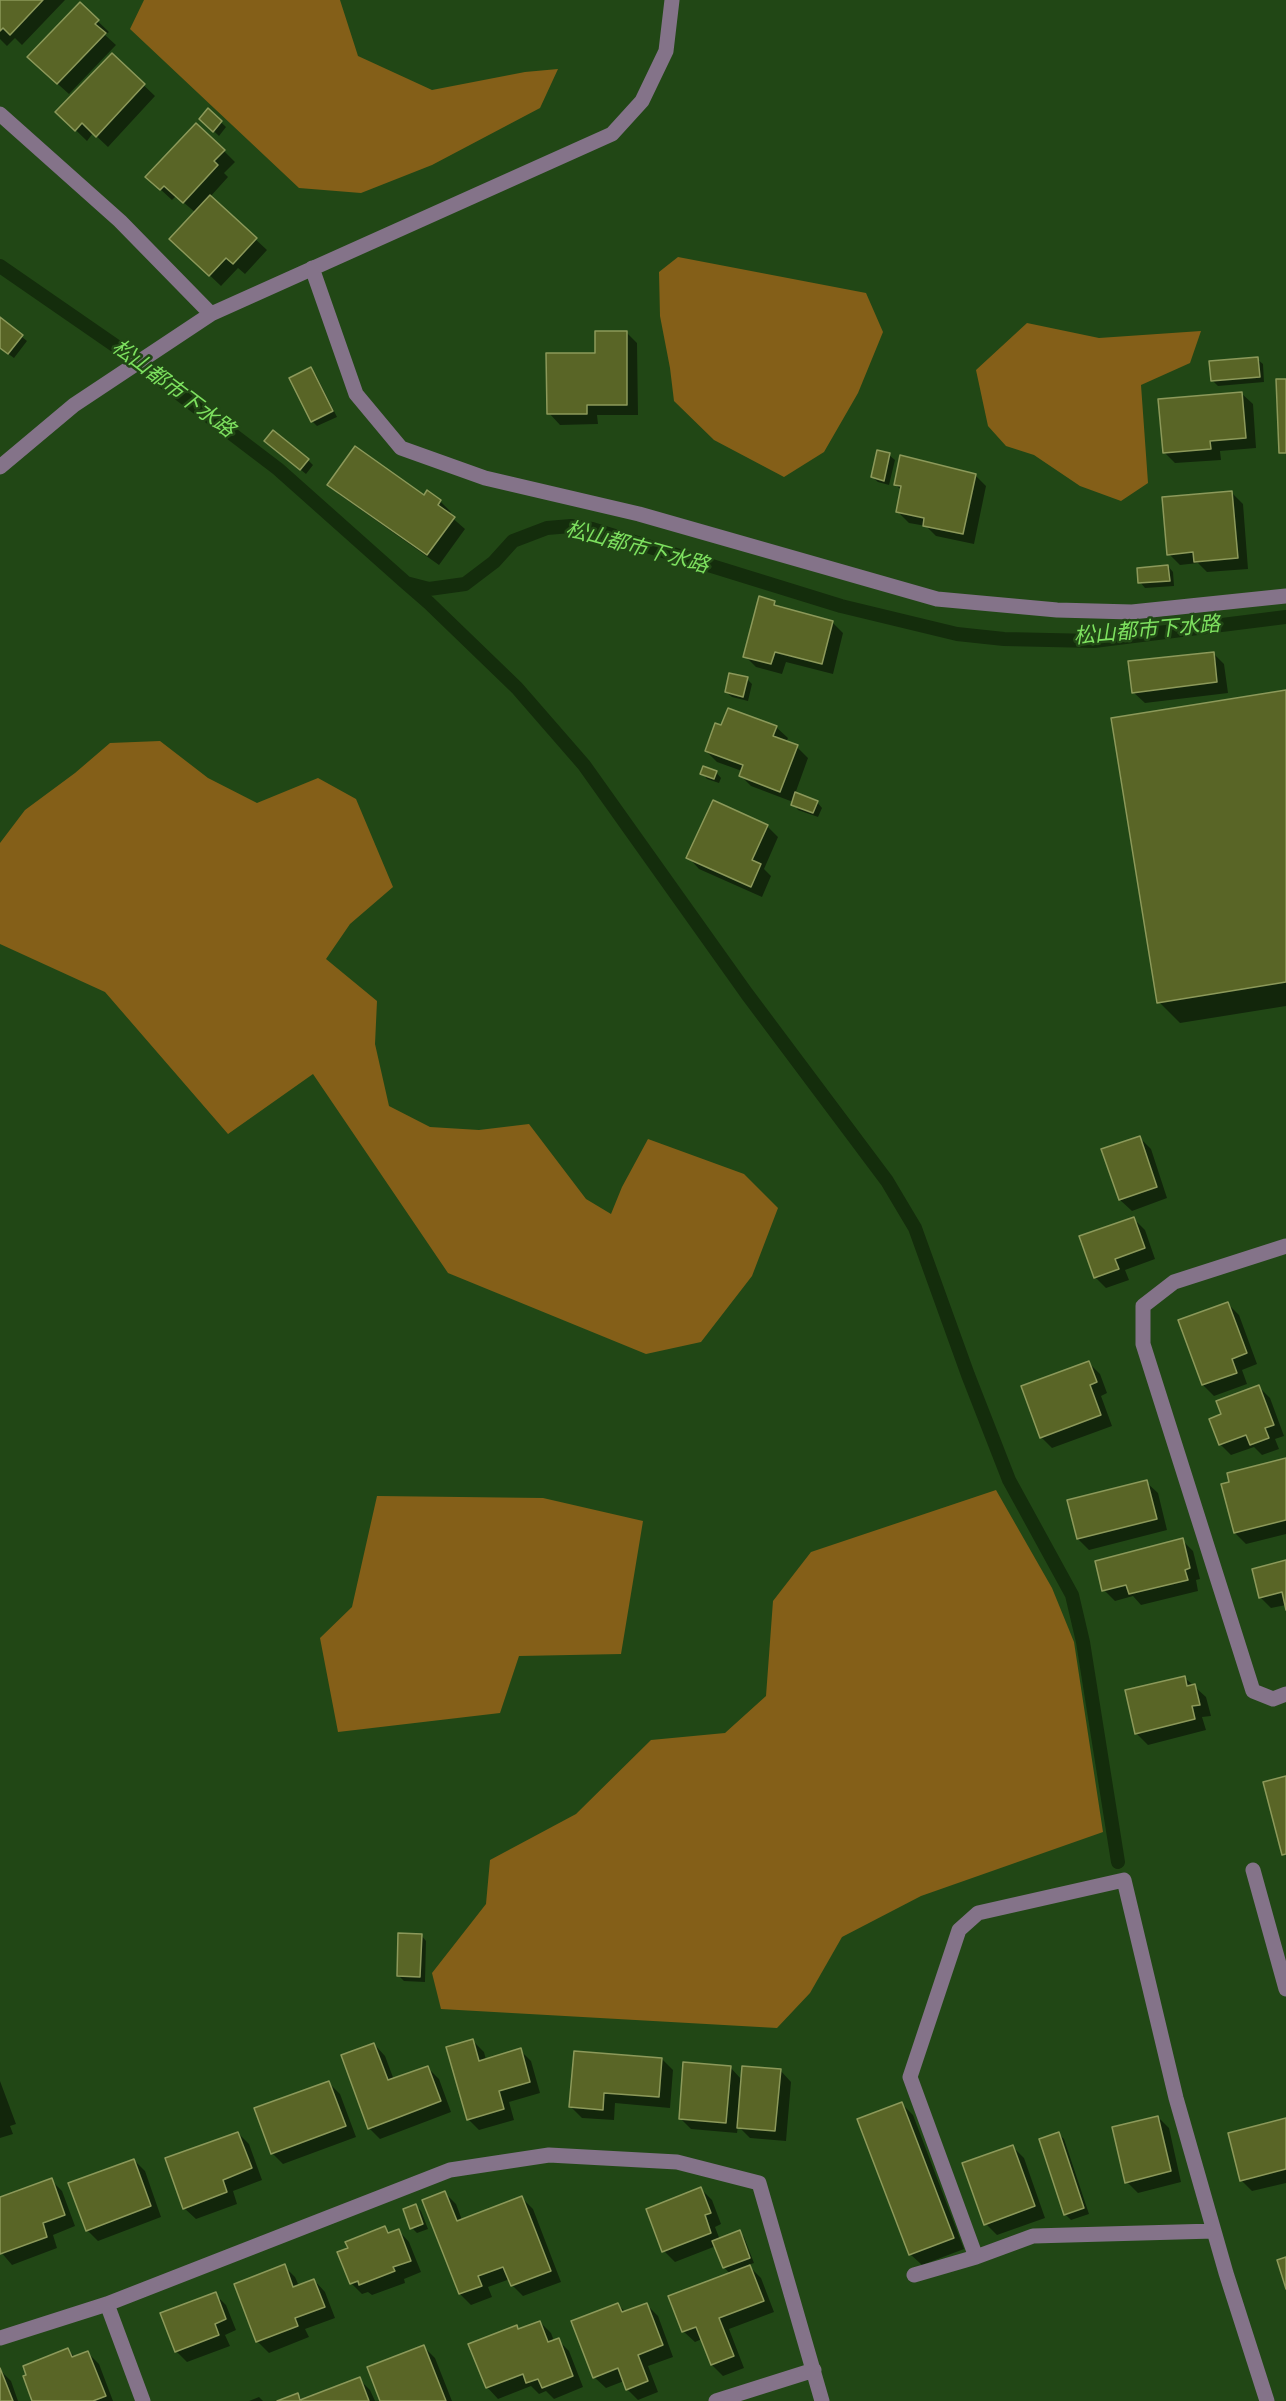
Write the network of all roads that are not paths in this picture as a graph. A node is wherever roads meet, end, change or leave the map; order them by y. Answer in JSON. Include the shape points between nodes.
{"nodes":[{"id":1,"x":672,"y":0,"type":"edge"},
{"id":2,"x":0,"y":114,"type":"edge"},
{"id":3,"x":312,"y":268,"type":"junction"},
{"id":4,"x":211,"y":314,"type":"junction"},
{"id":5,"x":0,"y":467,"type":"edge"},
{"id":6,"x":1286,"y":596,"type":"edge"},
{"id":7,"x":1286,"y":1246,"type":"edge"},
{"id":8,"x":1286,"y":1694,"type":"edge"},
{"id":9,"x":1253,"y":1870,"type":"dead end"},
{"id":10,"x":1286,"y":1989,"type":"edge"},
{"id":11,"x":1214,"y":2231,"type":"junction"},
{"id":12,"x":975,"y":2257,"type":"junction"},
{"id":13,"x":914,"y":2275,"type":"dead end"},
{"id":14,"x":107,"y":2304,"type":"junction"},
{"id":15,"x":0,"y":2338,"type":"edge"},
{"id":16,"x":814,"y":2370,"type":"junction"},
{"id":17,"x":143,"y":2401,"type":"edge"},
{"id":18,"x":716,"y":2401,"type":"edge"},
{"id":19,"x":822,"y":2401,"type":"edge"},
{"id":20,"x":1267,"y":2401,"type":"edge"}],
"edges":[{"from":1,"to":3,"type":"street","via":[[666,51],[642,101],[612,134]]},
{"from":2,"to":4,"type":"street","via":[[120,221]]},
{"from":3,"to":4,"type":"street"},
{"from":3,"to":6,"type":"street","via":[[356,394],[401,448],[485,478],[639,514],[937,599],[1132,612]]},
{"from":4,"to":5,"type":"street","via":[[74,405]]},
{"from":7,"to":8,"type":"street","via":[[1174,1282],[1143,1306],[1143,1344],[1253,1690],[1273,1699]]},
{"from":9,"to":10,"type":"street"},
{"from":11,"to":12,"type":"street","via":[[1033,2236]]},
{"from":11,"to":12,"type":"street","via":[[1176,2098],[1124,1880],[978,1913],[959,1930],[910,2077]]},
{"from":11,"to":20,"type":"street"},
{"from":12,"to":13,"type":"street"},
{"from":14,"to":15,"type":"street"},
{"from":14,"to":16,"type":"street","via":[[450,2170],[549,2155],[677,2162],[759,2183]]},
{"from":14,"to":17,"type":"street"},
{"from":16,"to":18,"type":"street"},
{"from":16,"to":19,"type":"street"}]}
